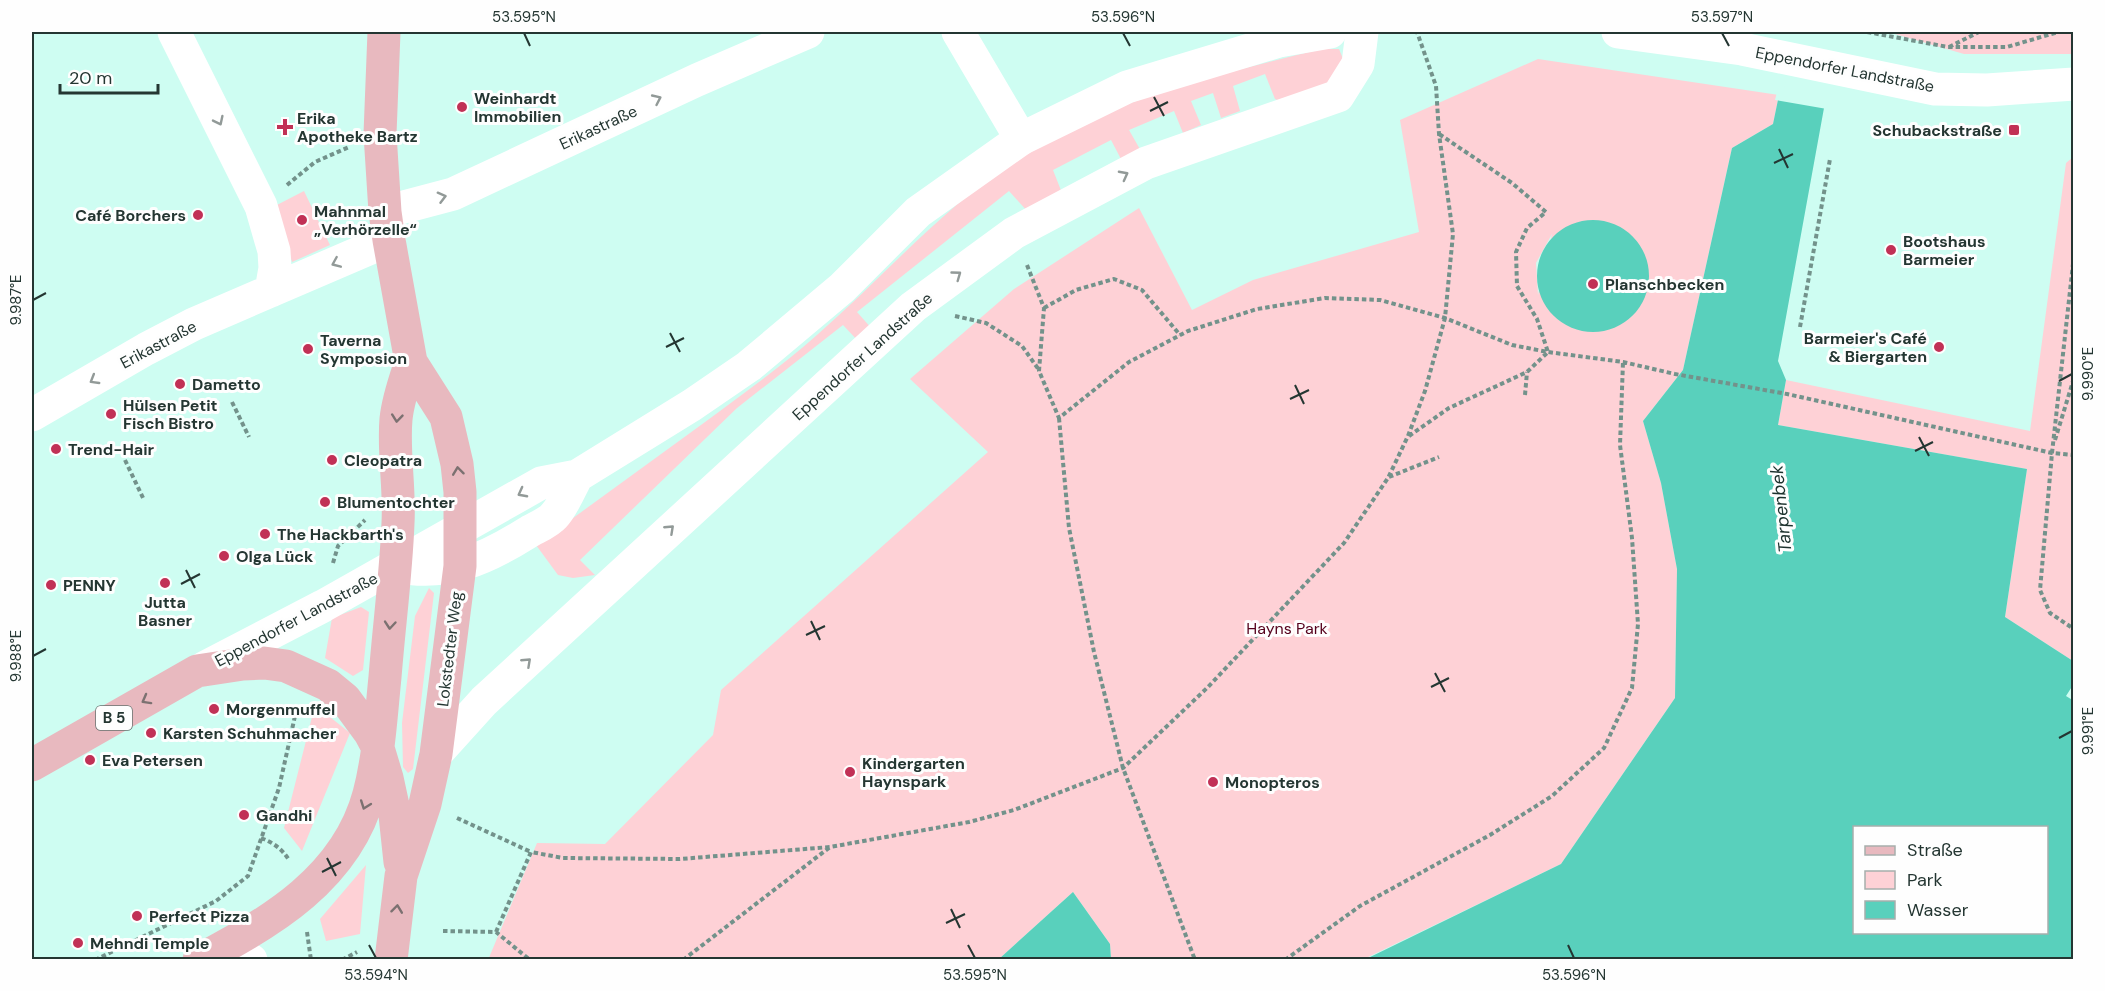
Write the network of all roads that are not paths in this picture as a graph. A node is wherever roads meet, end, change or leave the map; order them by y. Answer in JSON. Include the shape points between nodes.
{"nodes":[{"id":1,"x":174,"y":32,"type":"edge"},
{"id":2,"x":384,"y":32,"type":"edge"},
{"id":3,"x":808,"y":32,"type":"edge"},
{"id":4,"x":958,"y":32,"type":"edge"},
{"id":5,"x":1330,"y":32,"type":"edge"},
{"id":6,"x":1362,"y":32,"type":"edge"},
{"id":7,"x":1618,"y":32,"type":"edge"},
{"id":8,"x":2073,"y":84,"type":"edge"},
{"id":9,"x":1021,"y":139,"type":"junction"},
{"id":10,"x":387,"y":226,"type":"junction"},
{"id":11,"x":272,"y":291,"type":"junction"},
{"id":12,"x":411,"y":362,"type":"junction"},
{"id":13,"x":32,"y":416,"type":"edge"},
{"id":14,"x":577,"y":476,"type":"junction"},
{"id":15,"x":460,"y":529,"type":"junction"},
{"id":16,"x":395,"y":566,"type":"junction"},
{"id":17,"x":460,"y":566,"type":"junction"},
{"id":18,"x":197,"y":671,"type":"junction"},
{"id":19,"x":378,"y":748,"type":"junction"},
{"id":20,"x":436,"y":754,"type":"junction"},
{"id":21,"x":32,"y":765,"type":"edge"},
{"id":22,"x":401,"y":876,"type":"junction"},
{"id":23,"x":392,"y":951,"type":"edge"},
{"id":24,"x":224,"y":956,"type":"edge"}],
"edges":[{"from":1,"to":11,"type":"street","one_way":true,"via":[[261,206],[274,251]]},
{"from":2,"to":10,"type":"main road","name":"Lokstedter Weg","via":[[380,134]]},
{"from":10,"to":3,"type":"street","name":"Erikastraße","one_way":true},
{"from":4,"to":9,"type":"street"},
{"from":5,"to":9,"type":"street","name":"Eppendorfer Landstraße","via":[[1279,41],[1127,87]]},
{"from":20,"to":6,"type":"street","name":"Eppendorfer Landstraße","one_way":true,"via":[[484,701],[913,307],[1014,233],[1146,163],[1338,96],[1358,64]]},
{"from":7,"to":8,"type":"street","name":"Eppendorfer Landstraße","via":[[1731,47],[1935,89]]},
{"from":9,"to":14,"type":"street","name":"Eppendorfer Landstraße","via":[[918,212],[842,288],[749,366]]},
{"from":10,"to":11,"type":"street","name":"Erikastraße","one_way":true},
{"from":10,"to":12,"type":"main road","name":"Lokstedter Weg"},
{"from":11,"to":13,"type":"street","name":"Erikastraße","one_way":true,"via":[[146,349]]},
{"from":15,"to":12,"type":"main road","name":"Lokstedter Weg","one_way":true,"via":[[457,464],[446,417]]},
{"from":12,"to":16,"type":"main road","name":"Lokstedter Weg","one_way":true,"via":[[397,417],[399,498]]},
{"from":14,"to":15,"type":"street","name":"Eppendorfer Landstraße","one_way":true,"via":[[541,483]]},
{"from":14,"to":17,"type":"street","name":"Eppendorfer Landstraße","via":[[554,517]]},
{"from":15,"to":16,"type":"street","name":"Eppendorfer Landstraße"},
{"from":15,"to":17,"type":"main road","name":"Lokstedter Weg"},
{"from":16,"to":17,"type":"street","name":"Eppendorfer Landstraße","via":[[430,570]]},
{"from":16,"to":18,"type":"street","name":"Eppendorfer Landstraße"},
{"from":16,"to":19,"type":"main road","name":"Lokstedter Weg","one_way":true},
{"from":17,"to":20,"type":"main road","name":"Lokstedter Weg"},
{"from":18,"to":19,"type":"main road","name":"Eppendorfer Landstraße","number":"B 5","via":[[264,663],[305,674],[345,699]]},
{"from":18,"to":21,"type":"main road","name":"Eppendorfer Landstraße","number":"B 5","one_way":true},
{"from":19,"to":22,"type":"main road","name":"Eppendorfer Landstraße","number":"B 5","via":[[395,815]]},
{"from":19,"to":24,"type":"main road","one_way":true,"via":[[369,795],[358,822],[326,873]]},
{"from":20,"to":22,"type":"main road","name":"Lokstedter Weg"},
{"from":23,"to":22,"type":"main road","name":"Lokstedter Weg","number":"B 5","one_way":true}]}
